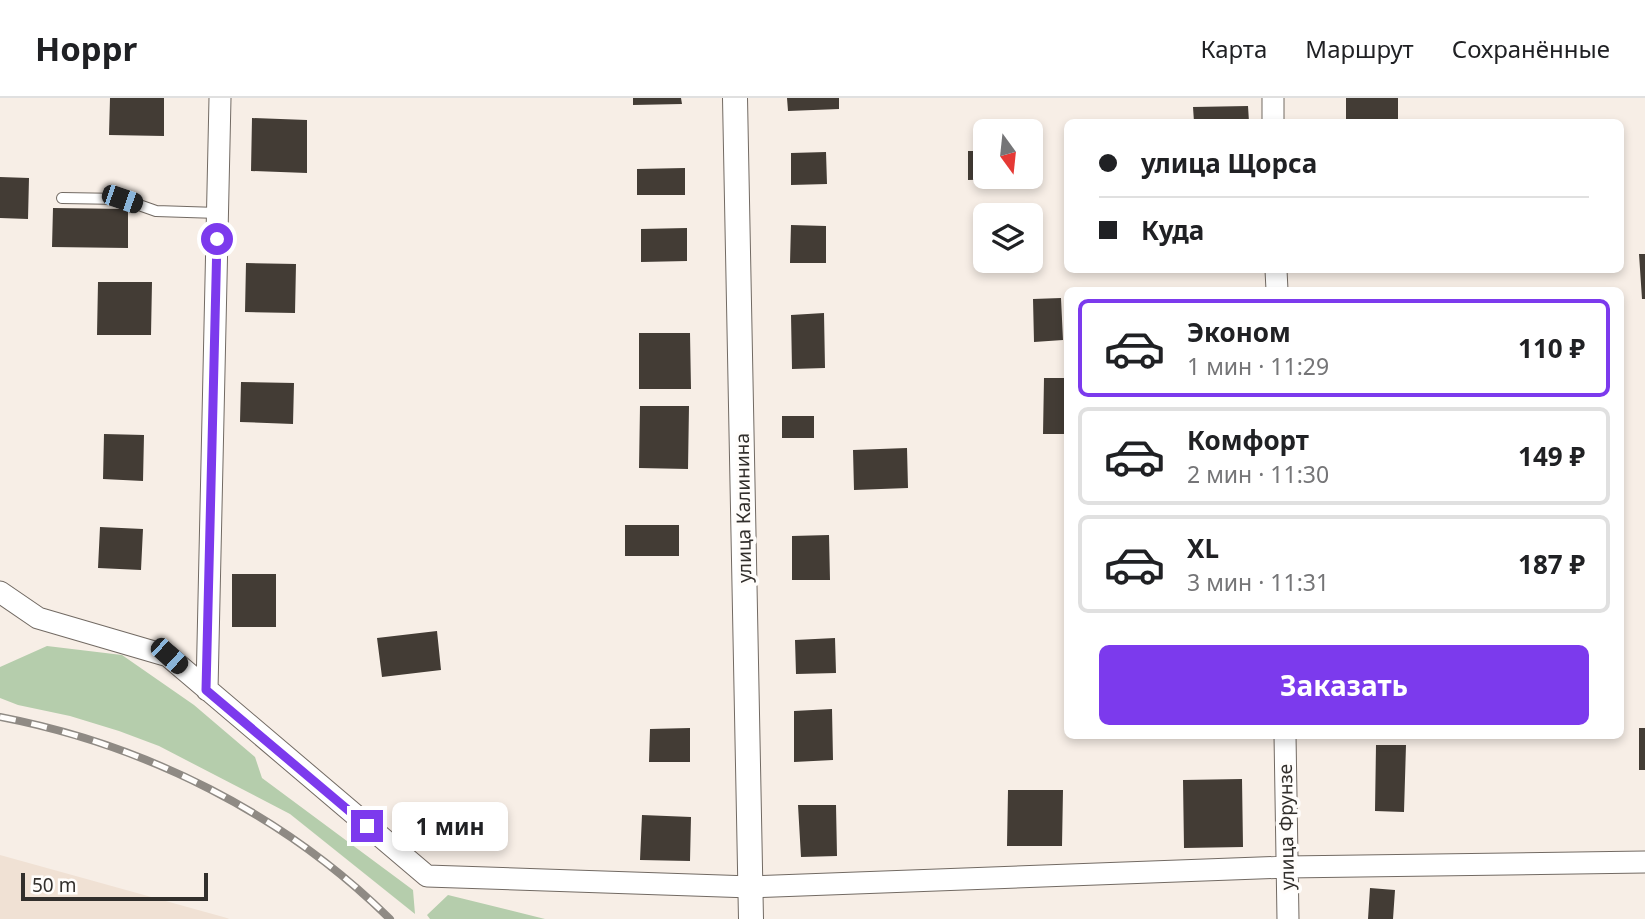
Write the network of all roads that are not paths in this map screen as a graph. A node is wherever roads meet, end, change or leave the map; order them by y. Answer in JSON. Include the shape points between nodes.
{"nodes":[{"id":1,"x":220,"y":98,"type":"edge"},
{"id":2,"x":735,"y":98,"type":"edge"},
{"id":3,"x":1273,"y":98,"type":"edge"},
{"id":4,"x":1273,"y":119,"type":"edge"},
{"id":5,"x":62,"y":198,"type":"dead end"},
{"id":6,"x":218,"y":213,"type":"junction"},
{"id":7,"x":0,"y":593,"type":"edge"},
{"id":8,"x":206,"y":690,"type":"junction"},
{"id":9,"x":1285,"y":739,"type":"edge"},
{"id":10,"x":1645,"y":862,"type":"edge"},
{"id":11,"x":1287,"y":867,"type":"junction"},
{"id":12,"x":751,"y":887,"type":"junction"},
{"id":13,"x":751,"y":919,"type":"edge"},
{"id":14,"x":1288,"y":919,"type":"edge"}],
"edges":[{"from":1,"to":6,"type":"street"},
{"from":2,"to":12,"type":"street","name":"улица Калинина"},
{"from":3,"to":4,"type":"street"},
{"from":5,"to":6,"type":"lane","via":[[122,199],[156,211]]},
{"from":6,"to":8,"type":"street"},
{"from":7,"to":8,"type":"street","via":[[38,618],[169,656]]},
{"from":8,"to":12,"type":"street","via":[[427,876]]},
{"from":9,"to":11,"type":"street","name":"улица Фрунзе"},
{"from":10,"to":11,"type":"street"},
{"from":11,"to":12,"type":"street"},
{"from":11,"to":14,"type":"street","name":"улица Фрунзе"},
{"from":12,"to":13,"type":"street","name":"улица Калинина"}]}
